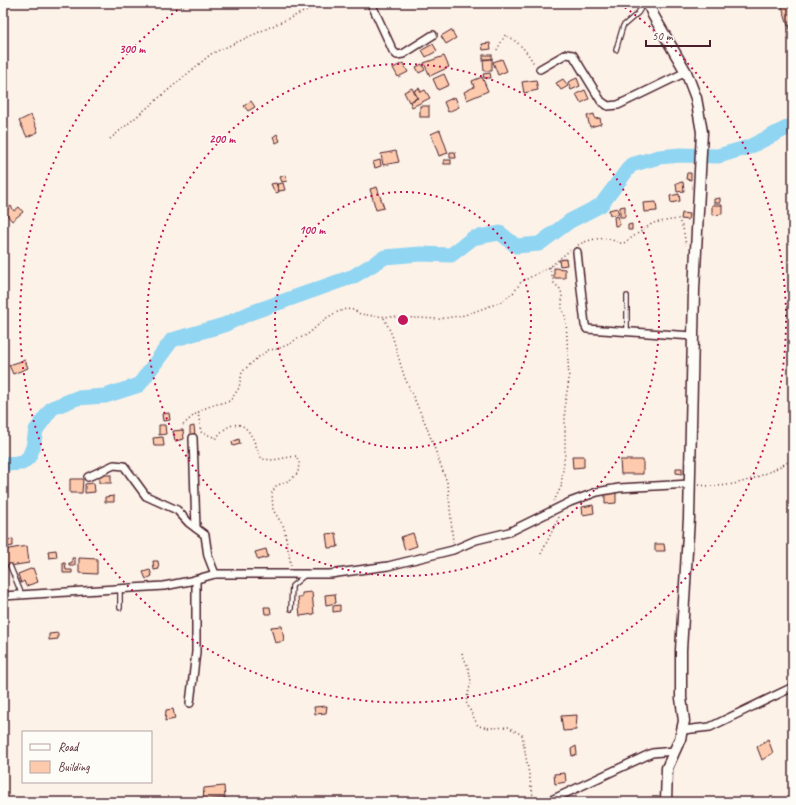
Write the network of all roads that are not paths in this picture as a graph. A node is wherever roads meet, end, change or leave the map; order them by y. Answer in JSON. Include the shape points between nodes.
{"nodes":[{"id":1,"x":371,"y":3,"type":"edge"},
{"id":2,"x":644,"y":3,"type":"edge"},
{"id":3,"x":648,"y":3,"type":"edge"},
{"id":4,"x":434,"y":35,"type":"dead end"},
{"id":5,"x":616,"y":50,"type":"dead end"},
{"id":6,"x":540,"y":69,"type":"road end"},
{"id":7,"x":686,"y":72,"type":"junction"},
{"id":8,"x":578,"y":252,"type":"dead end"},
{"id":9,"x":627,"y":296,"type":"dead end"},
{"id":10,"x":627,"y":332,"type":"junction"},
{"id":11,"x":693,"y":336,"type":"junction"},
{"id":12,"x":193,"y":438,"type":"dead end"},
{"id":13,"x":88,"y":477,"type":"dead end"},
{"id":14,"x":690,"y":484,"type":"junction"},
{"id":15,"x":196,"y":528,"type":"junction"},
{"id":16,"x":10,"y":566,"type":"dead end"},
{"id":17,"x":215,"y":574,"type":"junction"},
{"id":18,"x":306,"y":574,"type":"junction"},
{"id":19,"x":196,"y":580,"type":"junction"},
{"id":20,"x":120,"y":589,"type":"junction"},
{"id":21,"x":22,"y":595,"type":"junction"},
{"id":22,"x":3,"y":596,"type":"edge"},
{"id":23,"x":120,"y":608,"type":"dead end"},
{"id":24,"x":292,"y":609,"type":"dead end"},
{"id":25,"x":793,"y":687,"type":"edge"},
{"id":26,"x":190,"y":703,"type":"dead end"},
{"id":27,"x":683,"y":730,"type":"junction"},
{"id":28,"x":674,"y":751,"type":"junction"},
{"id":29,"x":547,"y":802,"type":"edge"},
{"id":30,"x":666,"y":802,"type":"edge"}],
"edges":[{"from":1,"to":4,"type":"street","via":[[397,55]]},
{"from":2,"to":5,"type":"lane","via":[[638,13],[623,26]]},
{"from":3,"to":7,"type":"street","via":[[652,15]]},
{"from":6,"to":7,"type":"street","via":[[566,54],[572,55],[601,101],[608,106]]},
{"from":7,"to":11,"type":"street","via":[[699,111],[702,146]]},
{"from":8,"to":10,"type":"street","via":[[587,329]]},
{"from":9,"to":10,"type":"lane"},
{"from":10,"to":11,"type":"street"},
{"from":11,"to":14,"type":"street"},
{"from":12,"to":15,"type":"street"},
{"from":13,"to":15,"type":"street","via":[[114,465],[124,466],[146,496],[177,510]]},
{"from":14,"to":18,"type":"street","via":[[608,490],[584,496],[520,527],[453,550],[388,566],[330,574]]},
{"from":14,"to":27,"type":"street","via":[[681,656]]},
{"from":15,"to":17,"type":"street","via":[[206,537],[208,556]]},
{"from":16,"to":21,"type":"lane"},
{"from":17,"to":18,"type":"street"},
{"from":17,"to":19,"type":"street"},
{"from":18,"to":24,"type":"lane","via":[[292,586]]},
{"from":19,"to":20,"type":"street","via":[[164,586]]},
{"from":19,"to":26,"type":"street","via":[[196,652]]},
{"from":20,"to":21,"type":"street"},
{"from":20,"to":23,"type":"lane"},
{"from":21,"to":22,"type":"street"},
{"from":25,"to":27,"type":"street","via":[[710,728]]},
{"from":27,"to":28,"type":"street"},
{"from":28,"to":29,"type":"street","via":[[652,753]]},
{"from":28,"to":30,"type":"street","via":[[667,768]]}]}
